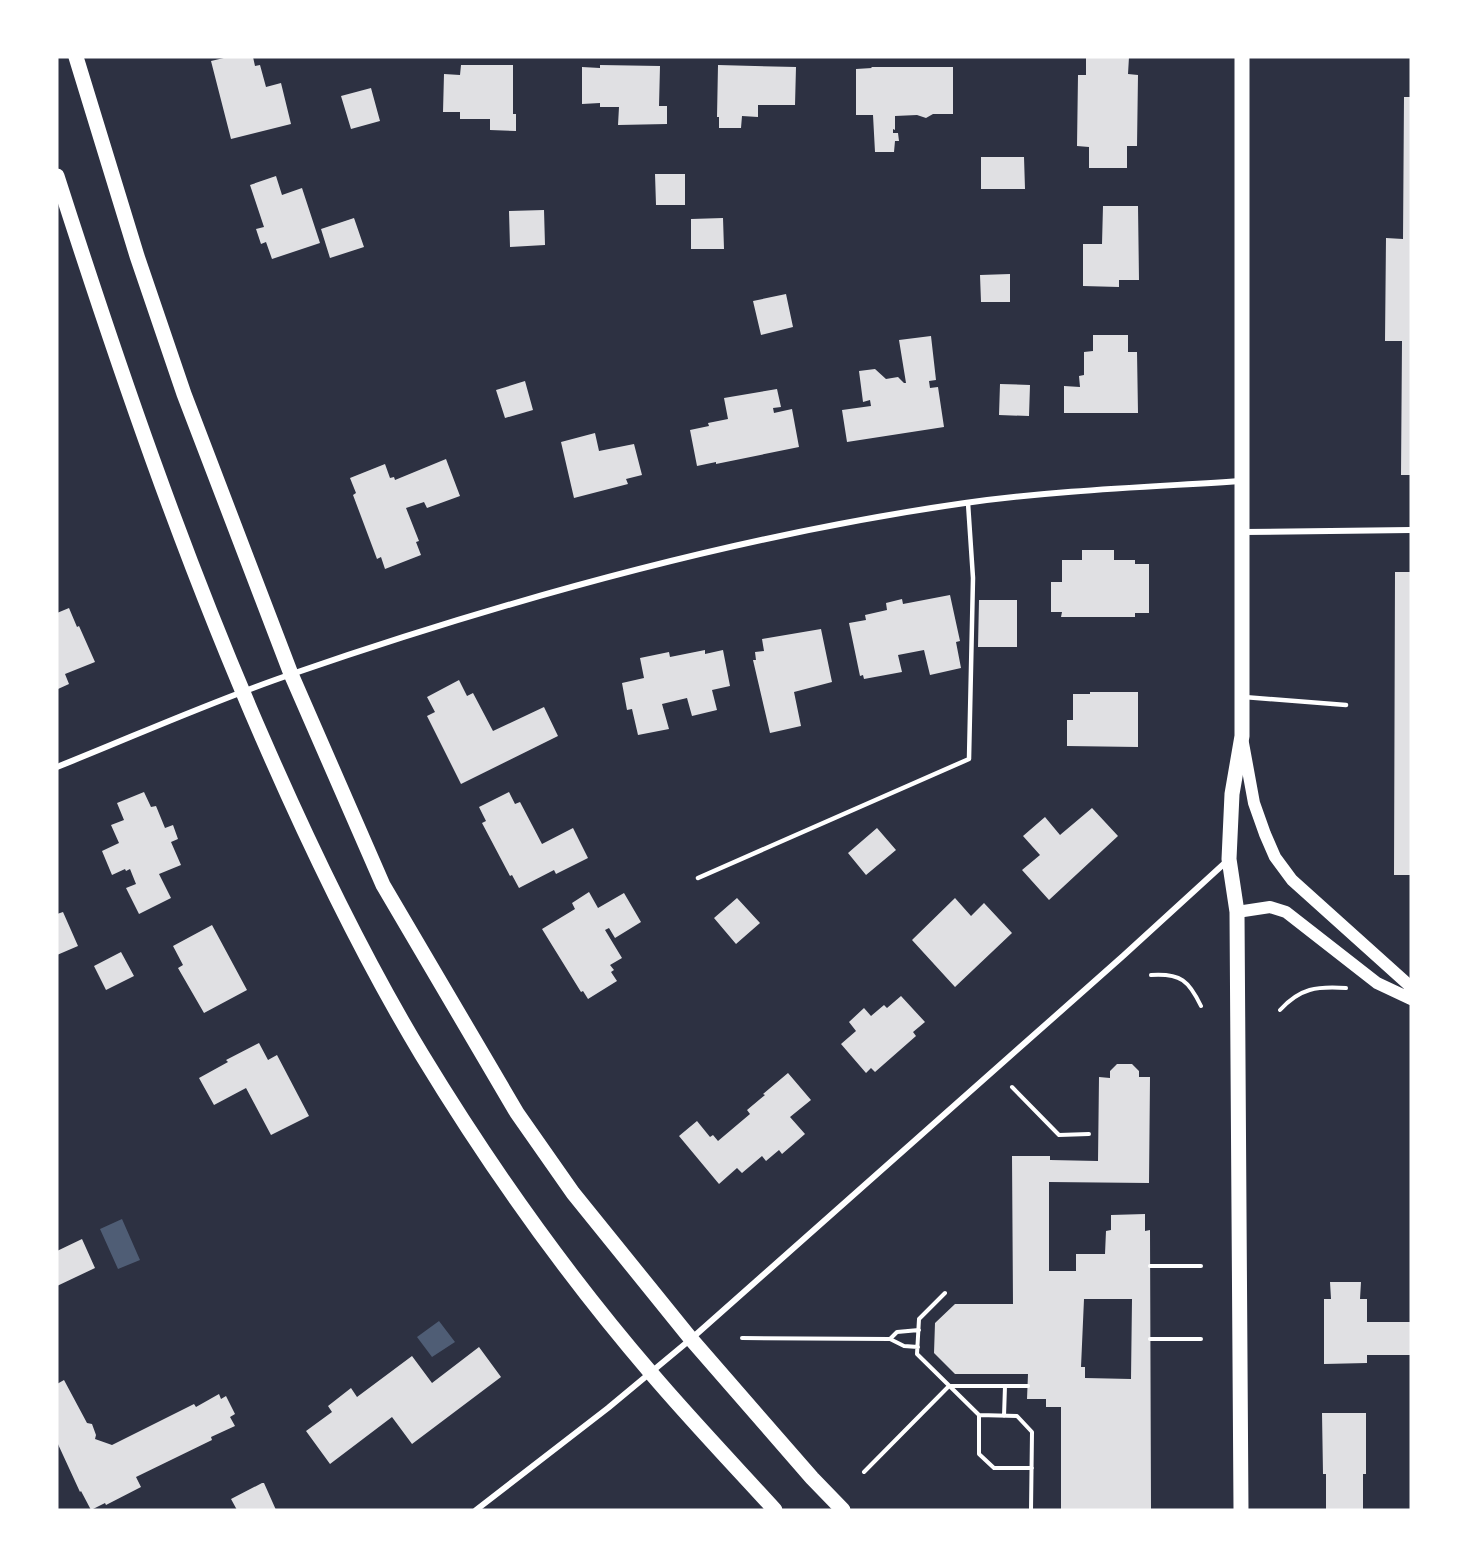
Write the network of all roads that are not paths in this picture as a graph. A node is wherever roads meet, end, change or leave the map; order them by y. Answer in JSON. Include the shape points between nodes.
{"nodes":[{"id":1,"x":76,"y":57,"type":"edge"},
{"id":2,"x":1242,"y":57,"type":"edge"},
{"id":3,"x":57,"y":176,"type":"edge"},
{"id":4,"x":1242,"y":481,"type":"junction"},
{"id":5,"x":968,"y":503,"type":"junction"},
{"id":6,"x":1411,"y":530,"type":"edge"},
{"id":7,"x":1242,"y":532,"type":"junction"},
{"id":8,"x":291,"y":674,"type":"junction"},
{"id":9,"x":243,"y":692,"type":"junction"},
{"id":10,"x":1242,"y":697,"type":"junction"},
{"id":11,"x":1346,"y":705,"type":"dead end"},
{"id":12,"x":1242,"y":736,"type":"junction"},
{"id":13,"x":57,"y":767,"type":"edge"},
{"id":14,"x":1229,"y":859,"type":"junction"},
{"id":15,"x":698,"y":878,"type":"dead end"},
{"id":16,"x":1237,"y":912,"type":"junction"},
{"id":17,"x":1411,"y":987,"type":"edge"},
{"id":18,"x":1411,"y":999,"type":"edge"},
{"id":19,"x":691,"y":1339,"type":"junction"},
{"id":20,"x":651,"y":1373,"type":"junction"},
{"id":21,"x":476,"y":1510,"type":"edge"},
{"id":22,"x":774,"y":1510,"type":"edge"},
{"id":23,"x":843,"y":1510,"type":"edge"},
{"id":24,"x":1241,"y":1510,"type":"edge"}],
"edges":[{"from":1,"to":8,"type":"main road","via":[[184,394]]},
{"from":2,"to":4,"type":"main road"},
{"from":3,"to":9,"type":"main road","via":[[130,396]]},
{"from":4,"to":5,"type":"street"},
{"from":4,"to":7,"type":"main road"},
{"from":5,"to":8,"type":"street","via":[[812,530],[636,571],[545,595]]},
{"from":5,"to":15,"type":"lane","via":[[973,578],[969,759]]},
{"from":6,"to":7,"type":"street"},
{"from":7,"to":10,"type":"main road"},
{"from":8,"to":9,"type":"street"},
{"from":8,"to":19,"type":"main road","via":[[383,885],[517,1113],[573,1193]]},
{"from":9,"to":13,"type":"street"},
{"from":9,"to":20,"type":"main road","via":[[348,923],[422,1054],[495,1169],[562,1262]]},
{"from":10,"to":11,"type":"lane"},
{"from":10,"to":12,"type":"main road"},
{"from":12,"to":14,"type":"main road","via":[[1232,794]]},
{"from":12,"to":17,"type":"main road","via":[[1254,803],[1275,857],[1292,880]]},
{"from":14,"to":16,"type":"main road"},
{"from":14,"to":19,"type":"street"},
{"from":16,"to":18,"type":"main road","via":[[1270,907],[1286,912],[1377,983]]},
{"from":16,"to":24,"type":"main road"},
{"from":19,"to":20,"type":"street"},
{"from":19,"to":23,"type":"main road"},
{"from":20,"to":21,"type":"street"},
{"from":20,"to":22,"type":"main road"}]}
